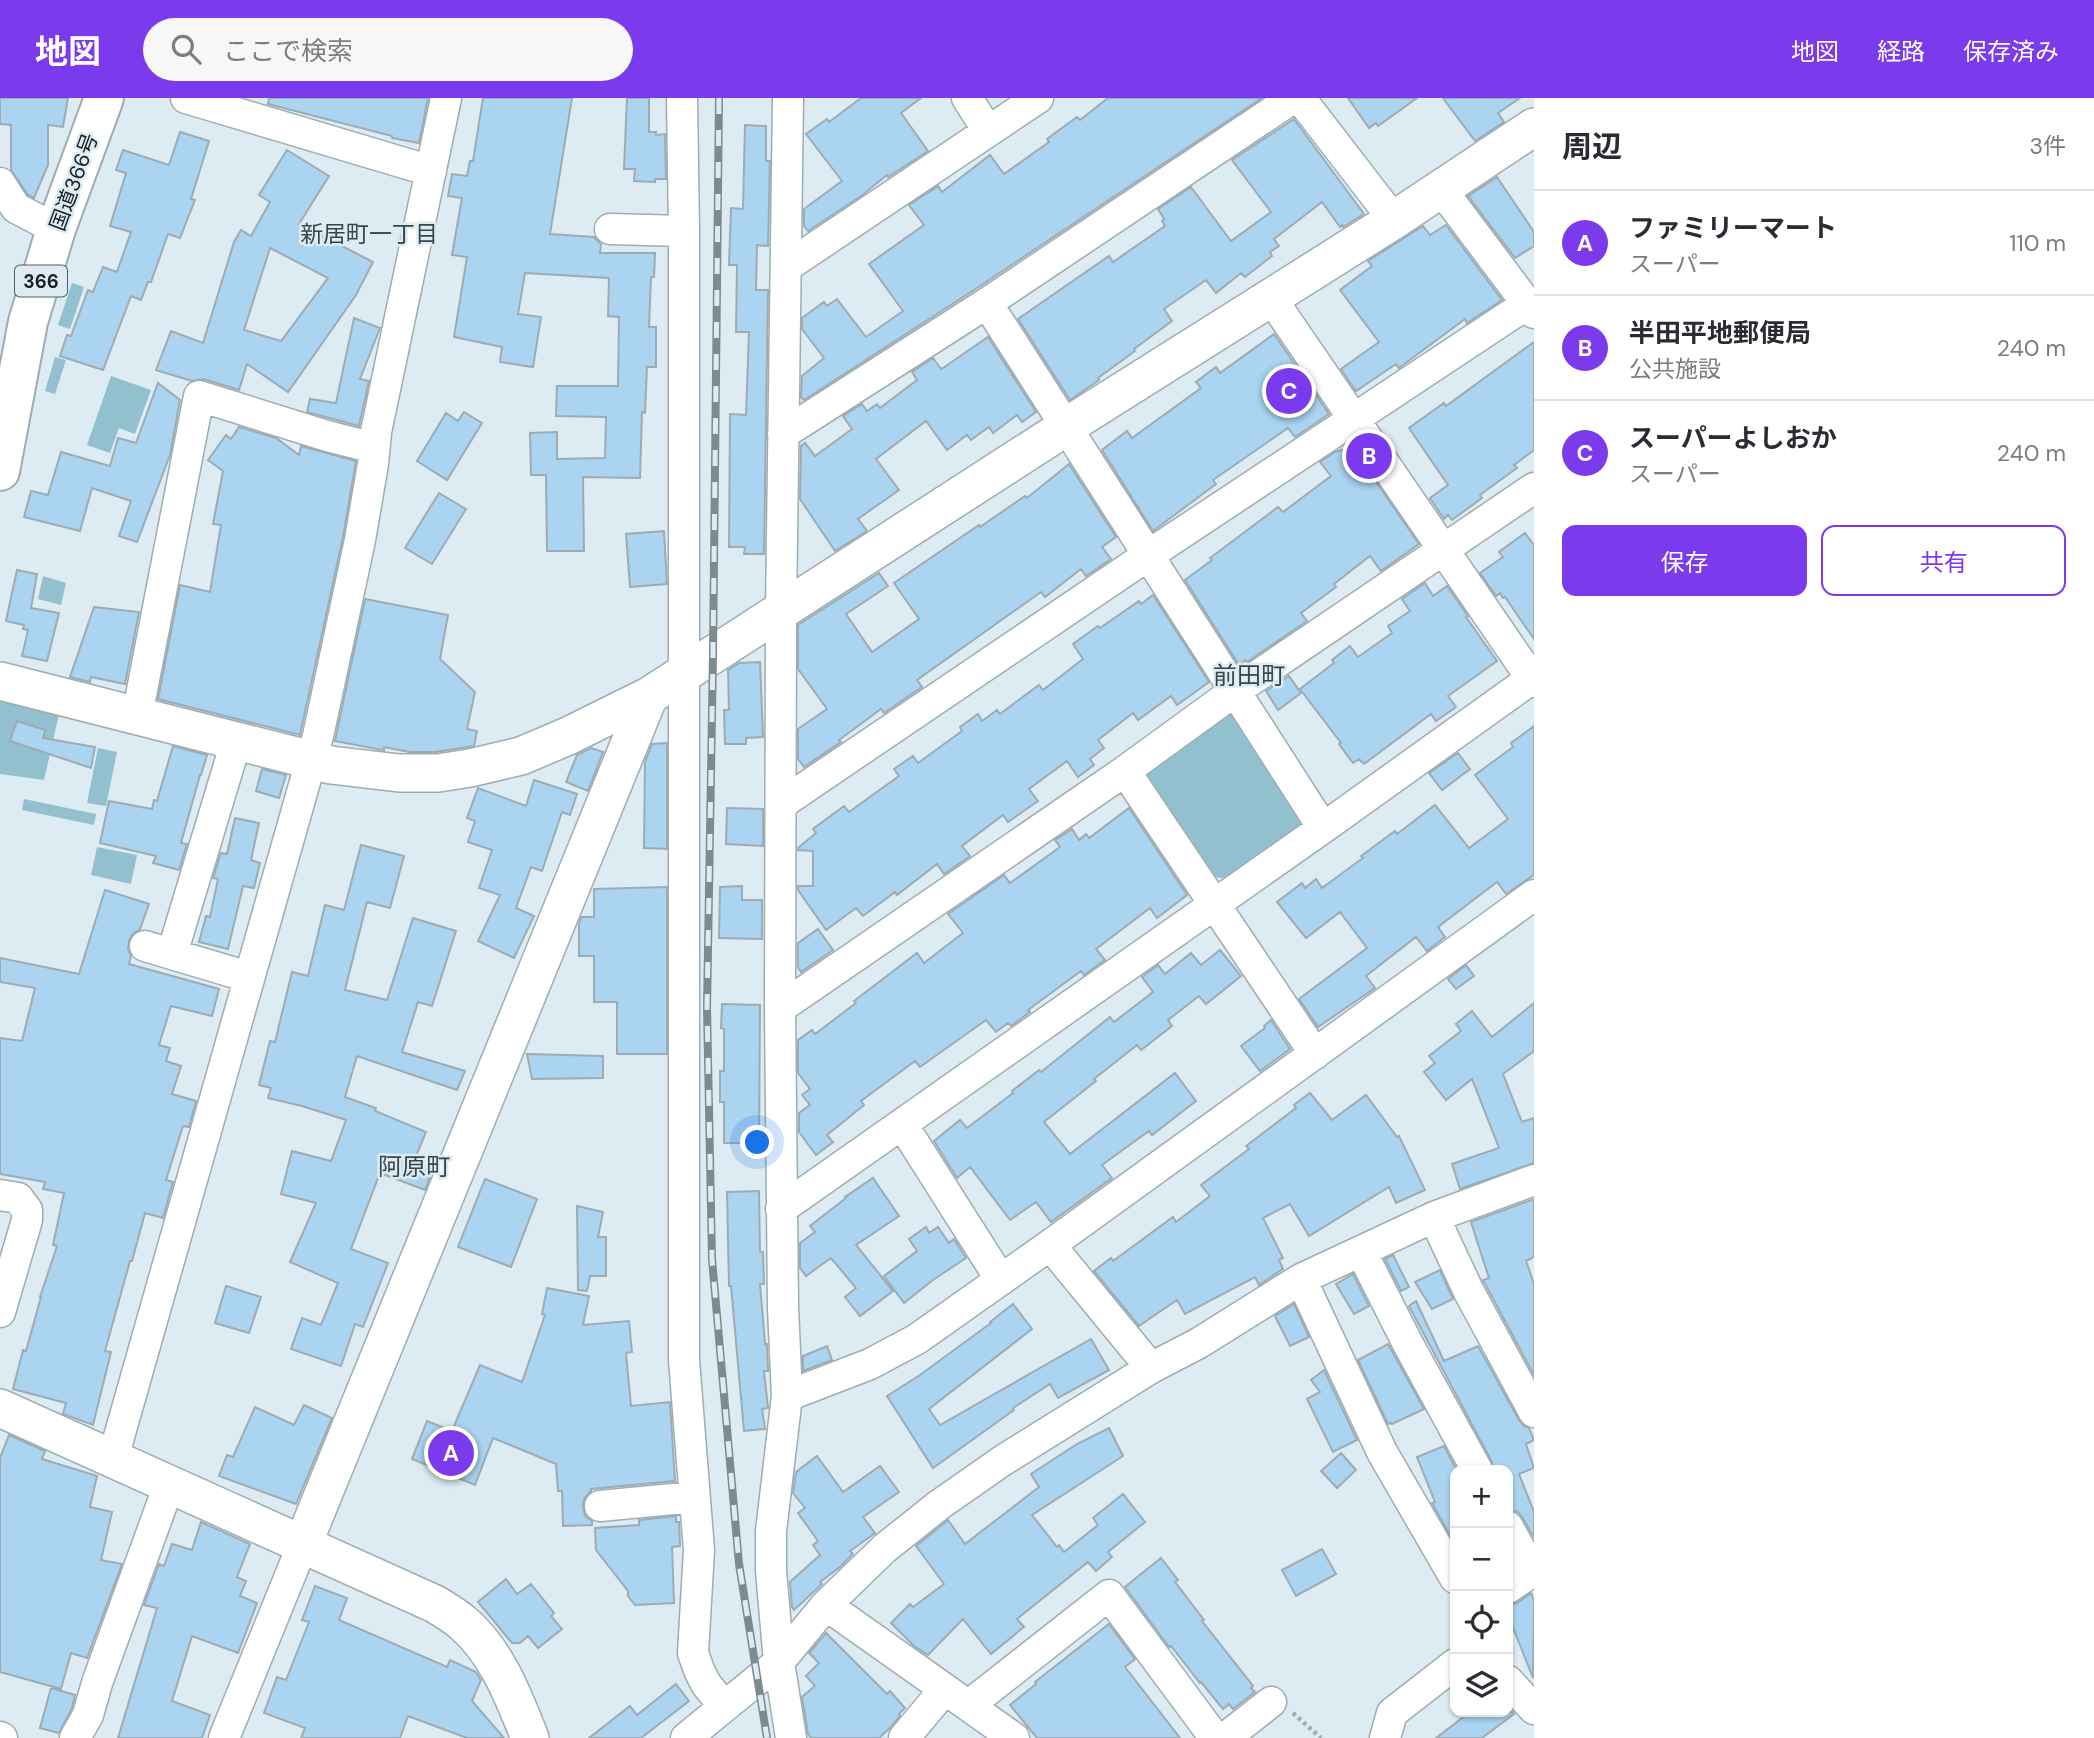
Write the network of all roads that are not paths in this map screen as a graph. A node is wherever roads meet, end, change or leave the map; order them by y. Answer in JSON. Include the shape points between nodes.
{"nodes":[{"id":1,"x":104,"y":98,"type":"edge"},
{"id":2,"x":186,"y":98,"type":"edge"},
{"id":3,"x":446,"y":98,"type":"edge"},
{"id":4,"x":967,"y":98,"type":"edge"},
{"id":5,"x":1038,"y":98,"type":"edge"},
{"id":6,"x":1293,"y":98,"type":"edge"},
{"id":7,"x":1300,"y":98,"type":"edge"},
{"id":8,"x":680,"y":99,"type":"edge"},
{"id":9,"x":789,"y":99,"type":"edge"},
{"id":10,"x":1534,"y":127,"type":"edge"},
{"id":11,"x":988,"y":131,"type":"junction"},
{"id":12,"x":431,"y":171,"type":"junction"},
{"id":13,"x":0,"y":183,"type":"edge"},
{"id":14,"x":1441,"y":189,"type":"junction"},
{"id":15,"x":1394,"y":220,"type":"junction"},
{"id":16,"x":56,"y":229,"type":"junction"},
{"id":17,"x":610,"y":229,"type":"dead end"},
{"id":18,"x":684,"y":231,"type":"junction"},
{"id":19,"x":786,"y":267,"type":"junction"},
{"id":20,"x":1271,"y":298,"type":"junction"},
{"id":21,"x":987,"y":303,"type":"junction"},
{"id":22,"x":1531,"y":308,"type":"edge"},
{"id":23,"x":5,"y":418,"type":"edge"},
{"id":24,"x":1353,"y":419,"type":"junction"},
{"id":25,"x":1066,"y":428,"type":"junction"},
{"id":26,"x":783,"y":435,"type":"junction"},
{"id":27,"x":374,"y":448,"type":"junction"},
{"id":28,"x":0,"y":471,"type":"edge"},
{"id":29,"x":1534,"y":488,"type":"edge"},
{"id":30,"x":1444,"y":550,"type":"junction"},
{"id":31,"x":1147,"y":556,"type":"junction"},
{"id":32,"x":781,"y":611,"type":"junction"},
{"id":33,"x":684,"y":672,"type":"junction"},
{"id":34,"x":1533,"y":679,"type":"edge"},
{"id":35,"x":0,"y":681,"type":"edge"},
{"id":36,"x":1235,"y":691,"type":"junction"},
{"id":37,"x":649,"y":696,"type":"junction"},
{"id":38,"x":137,"y":716,"type":"junction"},
{"id":39,"x":236,"y":742,"type":"junction"},
{"id":40,"x":311,"y":760,"type":"junction"},
{"id":41,"x":1125,"y":771,"type":"junction"},
{"id":42,"x":781,"y":804,"type":"junction"},
{"id":43,"x":1323,"y":828,"type":"junction"},
{"id":44,"x":1534,"y":895,"type":"edge"},
{"id":45,"x":1215,"y":905,"type":"junction"},
{"id":46,"x":249,"y":977,"type":"junction"},
{"id":47,"x":780,"y":1008,"type":"junction"},
{"id":48,"x":1315,"y":1054,"type":"junction"},
{"id":49,"x":902,"y":1124,"type":"junction"},
{"id":50,"x":1534,"y":1180,"type":"edge"},
{"id":51,"x":0,"y":1195,"type":"edge"},
{"id":52,"x":781,"y":1209,"type":"junction"},
{"id":53,"x":1434,"y":1217,"type":"junction"},
{"id":54,"x":1050,"y":1245,"type":"junction"},
{"id":55,"x":1362,"y":1251,"type":"junction"},
{"id":56,"x":1301,"y":1279,"type":"junction"},
{"id":57,"x":1001,"y":1280,"type":"junction"},
{"id":58,"x":0,"y":1312,"type":"edge"},
{"id":59,"x":1150,"y":1368,"type":"junction"},
{"id":60,"x":787,"y":1396,"type":"junction"},
{"id":61,"x":0,"y":1408,"type":"edge"},
{"id":62,"x":1534,"y":1412,"type":"edge"},
{"id":63,"x":113,"y":1458,"type":"junction"},
{"id":64,"x":1474,"y":1465,"type":"edge"},
{"id":65,"x":169,"y":1485,"type":"junction"},
{"id":66,"x":694,"y":1497,"type":"junction"},
{"id":67,"x":600,"y":1506,"type":"dead end"},
{"id":68,"x":1509,"y":1528,"type":"edge"},
{"id":69,"x":303,"y":1544,"type":"junction"},
{"id":70,"x":1450,"y":1569,"type":"edge"},
{"id":71,"x":1533,"y":1571,"type":"edge"},
{"id":72,"x":1513,"y":1585,"type":"edge"},
{"id":73,"x":827,"y":1605,"type":"junction"},
{"id":74,"x":779,"y":1662,"type":"junction"},
{"id":75,"x":1450,"y":1668,"type":"edge"},
{"id":76,"x":1513,"y":1686,"type":"edge"},
{"id":77,"x":957,"y":1697,"type":"junction"},
{"id":78,"x":1271,"y":1702,"type":"road end"},
{"id":79,"x":724,"y":1706,"type":"junction"},
{"id":80,"x":1534,"y":1709,"type":"edge"},
{"id":81,"x":75,"y":1738,"type":"edge"},
{"id":82,"x":224,"y":1738,"type":"edge"},
{"id":83,"x":530,"y":1738,"type":"edge"},
{"id":84,"x":687,"y":1738,"type":"edge"},
{"id":85,"x":791,"y":1738,"type":"edge"},
{"id":86,"x":904,"y":1738,"type":"edge"},
{"id":87,"x":1014,"y":1738,"type":"edge"},
{"id":88,"x":1215,"y":1738,"type":"edge"},
{"id":89,"x":1226,"y":1738,"type":"edge"},
{"id":90,"x":1384,"y":1738,"type":"edge"}],
"edges":[{"from":1,"to":16,"type":"highway","name":"国道366号","number":"366"},
{"from":2,"to":12,"type":"street"},
{"from":3,"to":12,"type":"street"},
{"from":4,"to":11,"type":"street"},
{"from":5,"to":11,"type":"street"},
{"from":6,"to":21,"type":"street"},
{"from":7,"to":15,"type":"street"},
{"from":8,"to":18,"type":"street"},
{"from":9,"to":19,"type":"street"},
{"from":10,"to":14,"type":"street"},
{"from":11,"to":19,"type":"street"},
{"from":12,"to":27,"type":"street"},
{"from":13,"to":16,"type":"street","via":[[16,208]]},
{"from":14,"to":15,"type":"street"},
{"from":14,"to":22,"type":"street"},
{"from":15,"to":20,"type":"street"},
{"from":16,"to":23,"type":"highway","name":"国道366号","number":"366"},
{"from":17,"to":18,"type":"street"},
{"from":18,"to":33,"type":"street"},
{"from":19,"to":26,"type":"street"},
{"from":20,"to":24,"type":"street"},
{"from":20,"to":25,"type":"street"},
{"from":21,"to":25,"type":"street"},
{"from":21,"to":26,"type":"street"},
{"from":22,"to":24,"type":"street"},
{"from":23,"to":28,"type":"highway","name":"国道366号","number":"366"},
{"from":24,"to":30,"type":"street"},
{"from":24,"to":31,"type":"street"},
{"from":25,"to":31,"type":"street"},
{"from":25,"to":32,"type":"street"},
{"from":26,"to":32,"type":"street"},
{"from":27,"to":38,"type":"street","via":[[199,396]]},
{"from":27,"to":40,"type":"street","via":[[360,540]]},
{"from":29,"to":30,"type":"street"},
{"from":30,"to":34,"type":"street"},
{"from":30,"to":36,"type":"street"},
{"from":31,"to":36,"type":"street"},
{"from":31,"to":42,"type":"street"},
{"from":32,"to":33,"type":"street"},
{"from":32,"to":42,"type":"street"},
{"from":33,"to":37,"type":"street"},
{"from":33,"to":66,"type":"street","via":[[684,1360]]},
{"from":34,"to":43,"type":"street"},
{"from":35,"to":38,"type":"street"},
{"from":36,"to":41,"type":"street"},
{"from":36,"to":43,"type":"street"},
{"from":37,"to":40,"type":"street","via":[[521,756],[470,768],[399,773]]},
{"from":37,"to":69,"type":"street"},
{"from":38,"to":39,"type":"street"},
{"from":39,"to":40,"type":"street"},
{"from":39,"to":46,"type":"street","via":[[159,950]]},
{"from":40,"to":46,"type":"street"},
{"from":41,"to":45,"type":"street"},
{"from":41,"to":47,"type":"street"},
{"from":42,"to":47,"type":"street"},
{"from":43,"to":45,"type":"street"},
{"from":44,"to":48,"type":"street"},
{"from":45,"to":48,"type":"street"},
{"from":45,"to":49,"type":"street"},
{"from":46,"to":63,"type":"street"},
{"from":47,"to":52,"type":"street"},
{"from":48,"to":54,"type":"street"},
{"from":49,"to":52,"type":"street"},
{"from":49,"to":57,"type":"street"},
{"from":50,"to":53,"type":"street"},
{"from":51,"to":58,"type":"street","via":[[18,1199],[27,1210]]},
{"from":52,"to":60,"type":"street"},
{"from":53,"to":55,"type":"street"},
{"from":53,"to":62,"type":"street"},
{"from":54,"to":57,"type":"street"},
{"from":54,"to":59,"type":"street"},
{"from":55,"to":56,"type":"street"},
{"from":55,"to":64,"type":"street"},
{"from":56,"to":59,"type":"street"},
{"from":56,"to":70,"type":"street","via":[[1382,1452]]},
{"from":57,"to":60,"type":"street","via":[[917,1339],[870,1364]]},
{"from":59,"to":73,"type":"street","via":[[939,1505],[885,1548]]},
{"from":60,"to":74,"type":"street","via":[[771,1531]]},
{"from":61,"to":63,"type":"street"},
{"from":63,"to":65,"type":"street"},
{"from":65,"to":69,"type":"street"},
{"from":65,"to":81,"type":"street","via":[[88,1715]]},
{"from":66,"to":67,"type":"street"},
{"from":66,"to":79,"type":"street","via":[[699,1550],[693,1653],[706,1684]]},
{"from":68,"to":71,"type":"street"},
{"from":69,"to":82,"type":"street"},
{"from":69,"to":83,"type":"street","via":[[436,1604],[464,1623],[507,1684]]},
{"from":71,"to":72,"type":"street"},
{"from":73,"to":74,"type":"street"},
{"from":73,"to":77,"type":"street"},
{"from":74,"to":79,"type":"street"},
{"from":74,"to":85,"type":"street"},
{"from":75,"to":90,"type":"street","via":[[1392,1713]]},
{"from":76,"to":80,"type":"street"},
{"from":77,"to":86,"type":"street"},
{"from":77,"to":87,"type":"street"},
{"from":77,"to":88,"type":"street","via":[[1109,1595]]},
{"from":78,"to":89,"type":"street"},
{"from":79,"to":84,"type":"street"}]}
